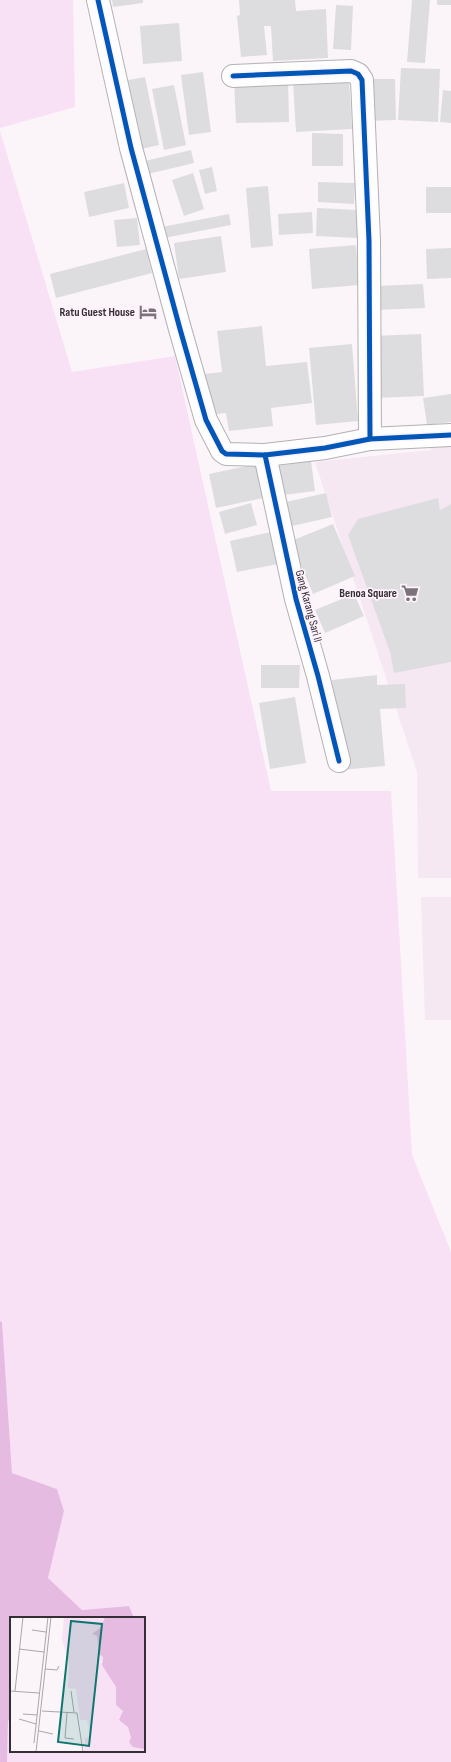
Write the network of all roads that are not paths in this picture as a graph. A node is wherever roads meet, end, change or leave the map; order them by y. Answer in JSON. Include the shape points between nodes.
{"nodes":[{"id":1,"x":98,"y":0,"type":"edge"},
{"id":2,"x":232,"y":76,"type":"dead end"},
{"id":3,"x":451,"y":435,"type":"edge"},
{"id":4,"x":370,"y":439,"type":"junction"},
{"id":5,"x":265,"y":455,"type":"junction"},
{"id":6,"x":339,"y":761,"type":"dead end"}],
"edges":[{"from":1,"to":5,"type":"street","via":[[131,148],[206,420],[226,454]]},
{"from":2,"to":4,"type":"street","via":[[351,71],[358,74],[362,80],[369,241]]},
{"from":3,"to":4,"type":"street"},
{"from":4,"to":5,"type":"street","via":[[325,448]]},
{"from":5,"to":6,"type":"street","name":"Gang Karang Sari II","via":[[296,599]]}]}
